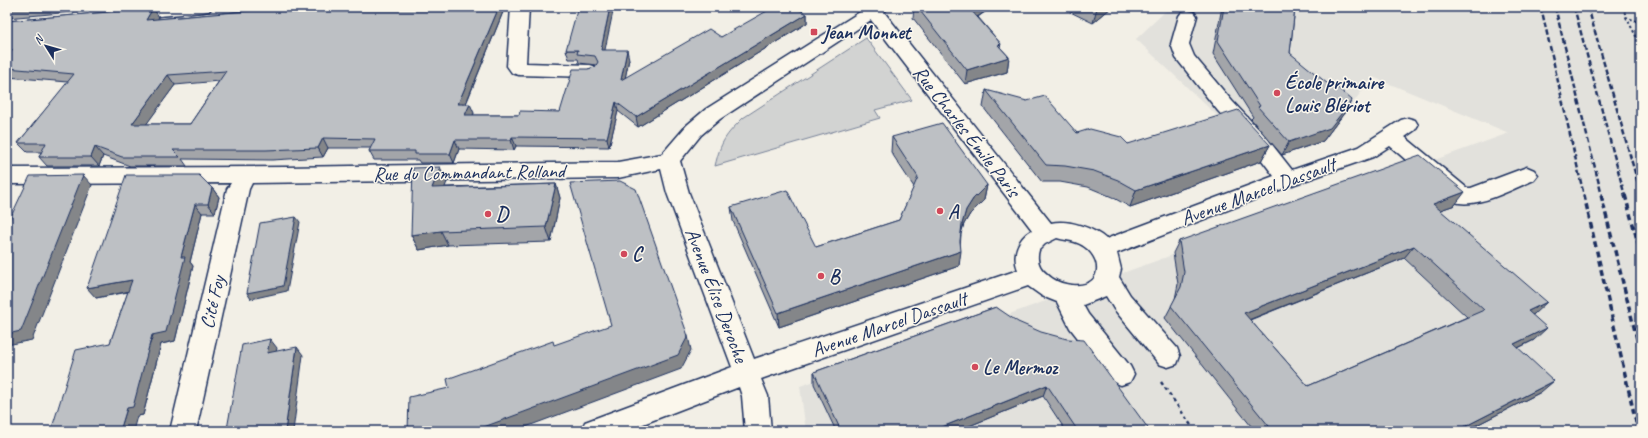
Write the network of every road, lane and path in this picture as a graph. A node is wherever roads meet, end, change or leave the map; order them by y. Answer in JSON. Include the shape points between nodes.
{"nodes":[{"id":1,"x":203,"y":7,"type":"edge"},
{"id":2,"x":520,"y":7,"type":"edge"},
{"id":3,"x":1623,"y":7,"type":"edge"},
{"id":4,"x":874,"y":8,"type":"edge"},
{"id":5,"x":109,"y":15,"type":"edge"},
{"id":6,"x":1188,"y":16,"type":"dead end"},
{"id":7,"x":1626,"y":17,"type":"junction"},
{"id":8,"x":1641,"y":23,"type":"edge"},
{"id":9,"x":1641,"y":51,"type":"edge"},
{"id":10,"x":590,"y":71,"type":"edge"},
{"id":11,"x":669,"y":160,"type":"junction"},
{"id":12,"x":246,"y":175,"type":"junction"},
{"id":13,"x":1527,"y":175,"type":"dead end"},
{"id":14,"x":7,"y":176,"type":"edge"},
{"id":15,"x":1288,"y":179,"type":"junction"},
{"id":16,"x":1046,"y":232,"type":"junction"},
{"id":17,"x":1104,"y":249,"type":"junction"},
{"id":18,"x":1032,"y":275,"type":"junction"},
{"id":19,"x":1108,"y":279,"type":"junction"},
{"id":20,"x":1066,"y":294,"type":"junction"},
{"id":21,"x":1168,"y":356,"type":"dead end"},
{"id":22,"x":746,"y":373,"type":"junction"},
{"id":23,"x":1121,"y":374,"type":"dead end"},
{"id":24,"x":1163,"y":385,"type":"dead end"},
{"id":25,"x":183,"y":431,"type":"edge"},
{"id":26,"x":594,"y":431,"type":"edge"},
{"id":27,"x":758,"y":431,"type":"edge"},
{"id":28,"x":1195,"y":431,"type":"edge"}],
"edges":[{"from":1,"to":5,"type":"street"},
{"from":2,"to":10,"type":"street","via":[[516,66],[519,70]]},
{"from":3,"to":7,"type":"path"},
{"from":4,"to":11,"type":"street","via":[[713,114],[694,130]]},
{"from":4,"to":16,"type":"street","name":"Rue Charles Émile Paris"},
{"from":6,"to":15,"type":"street","via":[[1180,44],[1185,58]]},
{"from":7,"to":8,"type":"path"},
{"from":7,"to":9,"type":"path"},
{"from":11,"to":12,"type":"street","name":"Rue du Commandant Rolland","via":[[618,170]]},
{"from":11,"to":22,"type":"street","name":"Avenue Élise Deroche","via":[[678,193]]},
{"from":12,"to":14,"type":"street","name":"Rue du Commandant Rolland"},
{"from":12,"to":25,"type":"street","name":"Cité Foy","via":[[238,189]]},
{"from":13,"to":15,"type":"street","name":"Avenue Marcel Dassault","via":[[1473,196],[1462,196],[1399,131],[1366,152]]},
{"from":15,"to":17,"type":"street","name":"Avenue Marcel Dassault"},
{"from":16,"to":17,"type":"street","via":[[1070,230],[1094,240]]},
{"from":16,"to":18,"type":"street","via":[[1036,237],[1026,254]]},
{"from":17,"to":19,"type":"street","via":[[1111,269]]},
{"from":18,"to":20,"type":"street","via":[[1047,287]]},
{"from":18,"to":22,"type":"street","name":"Avenue Marcel Dassault"},
{"from":19,"to":20,"type":"street","via":[[1102,287],[1092,293],[1079,296]]},
{"from":19,"to":21,"type":"street","via":[[1122,302]]},
{"from":20,"to":23,"type":"street","via":[[1080,321]]},
{"from":22,"to":26,"type":"street","name":"Avenue Marcel Dassault"},
{"from":22,"to":27,"type":"street","name":"Avenue Élise Deroche","via":[[755,396]]},
{"from":24,"to":28,"type":"path"}]}
